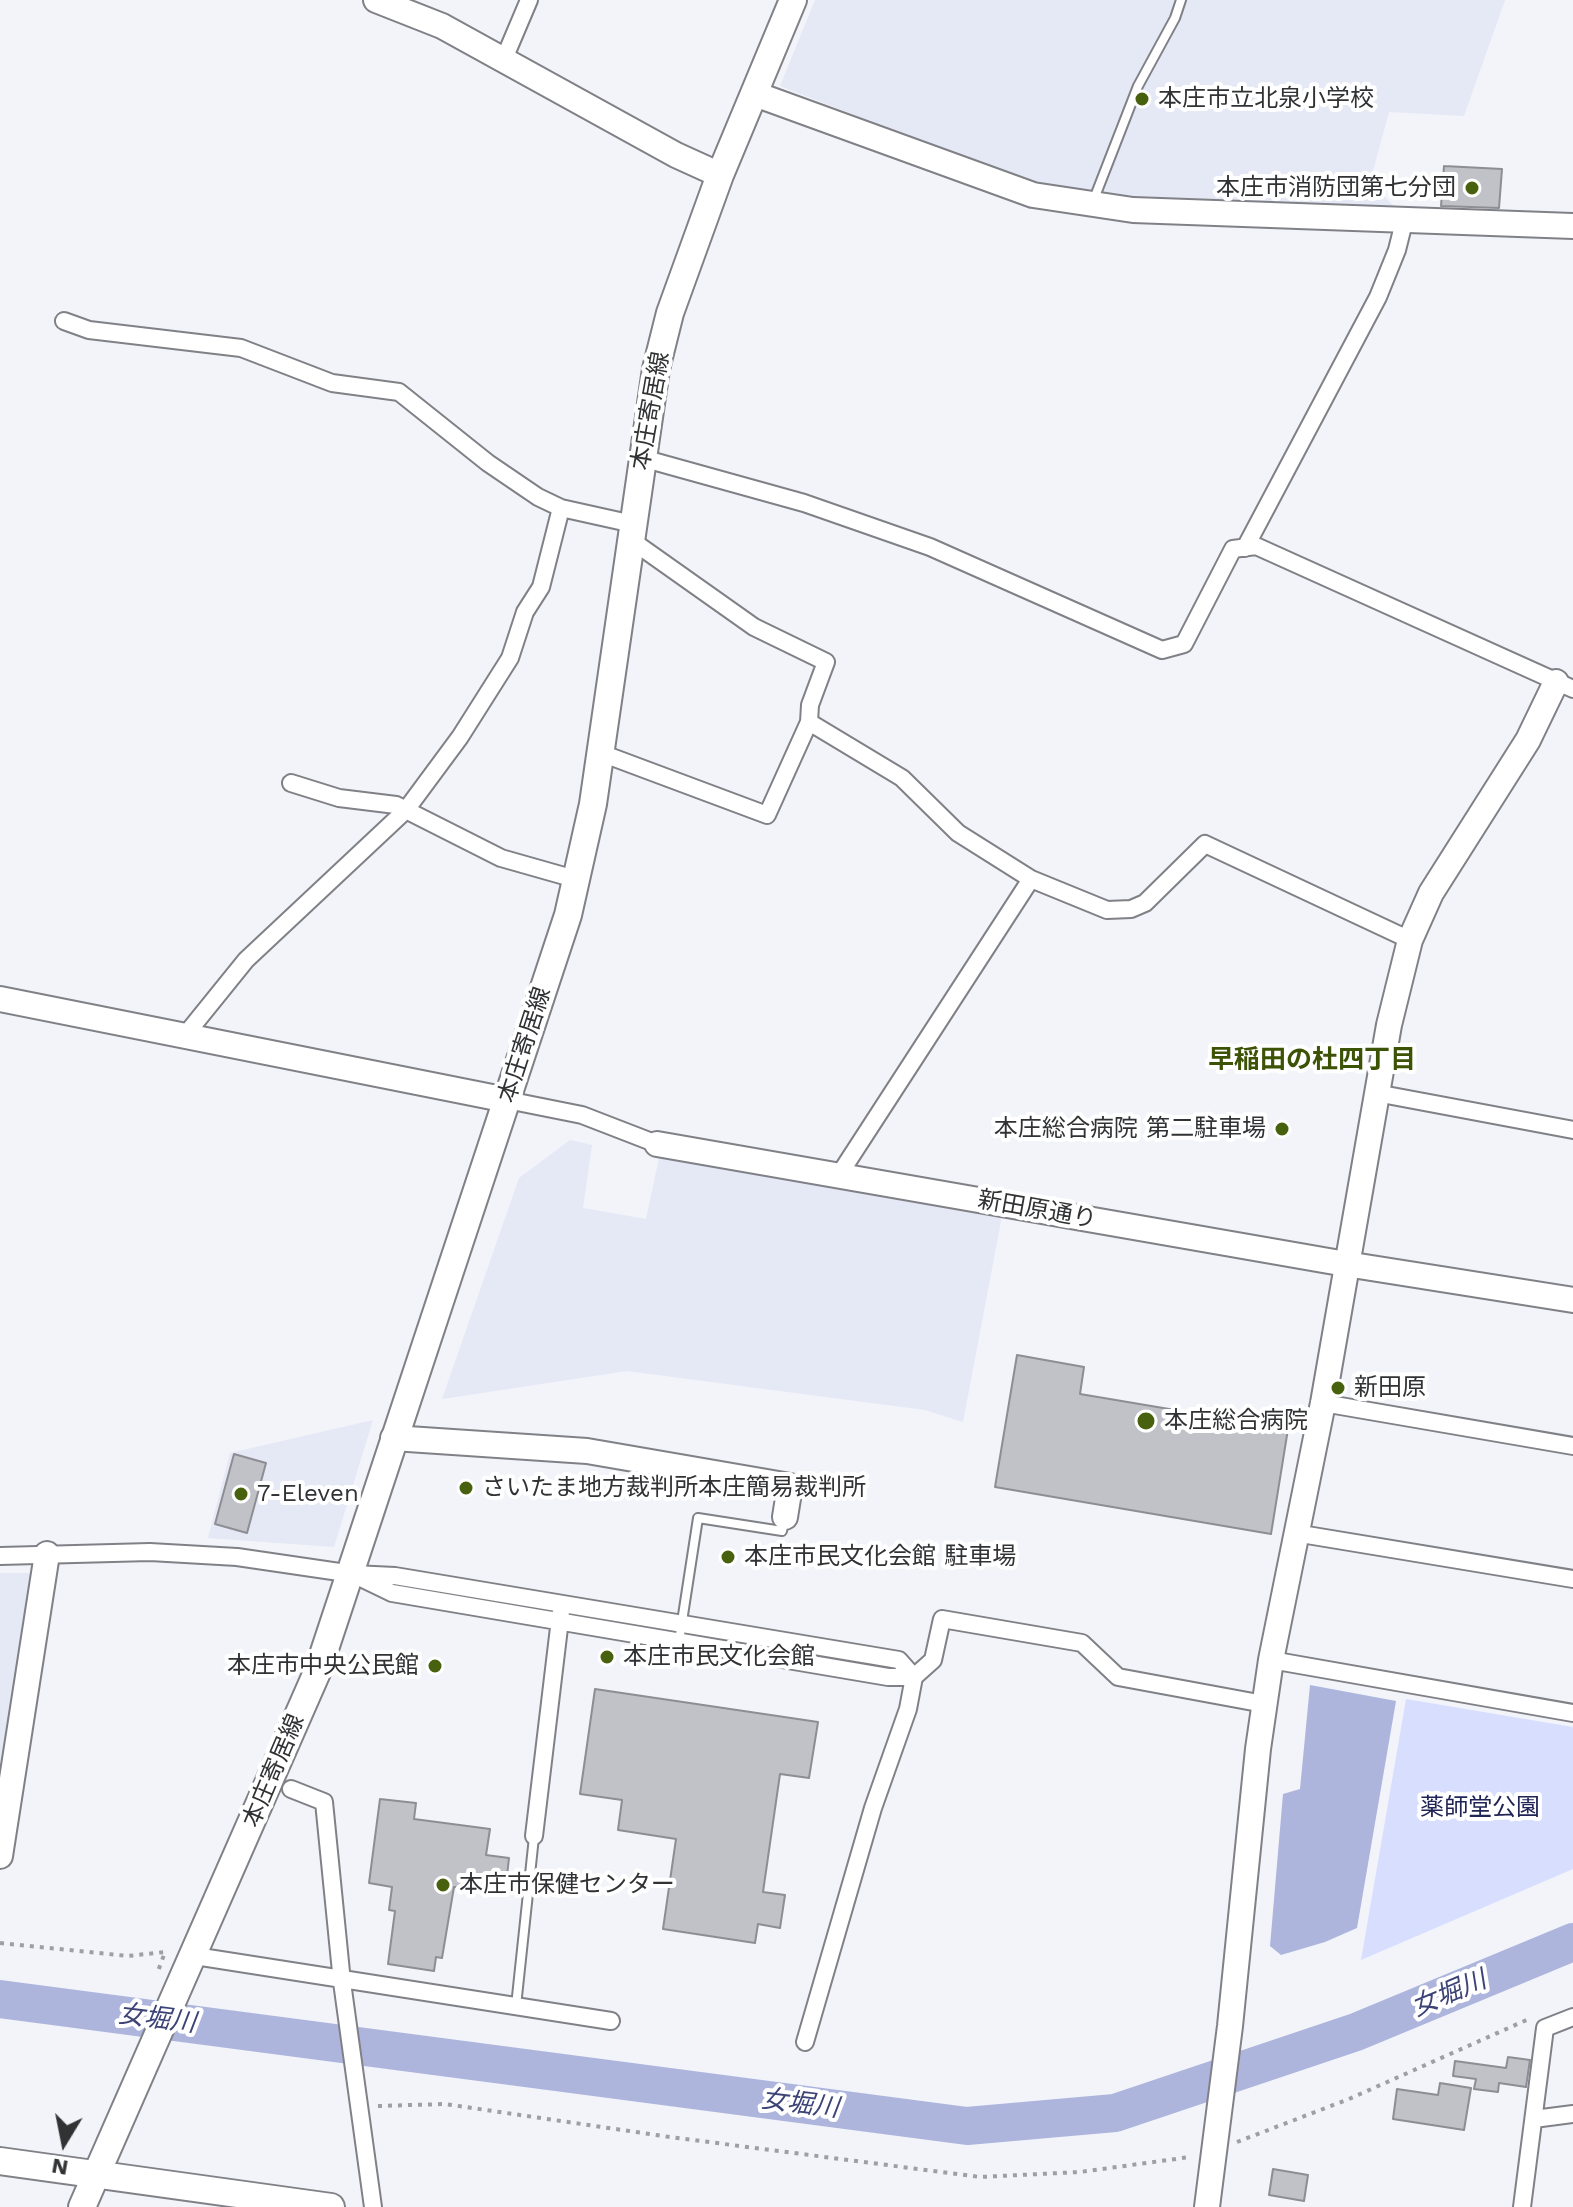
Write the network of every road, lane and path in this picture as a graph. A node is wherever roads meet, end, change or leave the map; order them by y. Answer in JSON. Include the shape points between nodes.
{"nodes":[{"id":1,"x":376,"y":0,"type":"edge"},
{"id":2,"x":529,"y":0,"type":"edge"},
{"id":3,"x":793,"y":0,"type":"edge"},
{"id":4,"x":1181,"y":0,"type":"edge"},
{"id":5,"x":504,"y":59,"type":"junction"},
{"id":6,"x":755,"y":94,"type":"junction"},
{"id":7,"x":720,"y":175,"type":"junction"},
{"id":8,"x":1092,"y":204,"type":"junction"},
{"id":9,"x":1404,"y":222,"type":"junction"},
{"id":10,"x":1573,"y":226,"type":"edge"},
{"id":11,"x":64,"y":321,"type":"dead end"},
{"id":12,"x":642,"y":458,"type":"junction"},
{"id":13,"x":561,"y":508,"type":"junction"},
{"id":14,"x":632,"y":532,"type":"junction"},
{"id":15,"x":1245,"y":548,"type":"junction"},
{"id":16,"x":1564,"y":686,"type":"edge"},
{"id":17,"x":809,"y":722,"type":"junction"},
{"id":18,"x":601,"y":753,"type":"junction"},
{"id":19,"x":291,"y":783,"type":"dead end"},
{"id":20,"x":406,"y":810,"type":"junction"},
{"id":21,"x":575,"y":879,"type":"junction"},
{"id":22,"x":1031,"y":879,"type":"junction"},
{"id":23,"x":1410,"y":940,"type":"junction"},
{"id":24,"x":0,"y":999,"type":"edge"},
{"id":25,"x":187,"y":1033,"type":"junction"},
{"id":26,"x":1376,"y":1093,"type":"junction"},
{"id":27,"x":507,"y":1100,"type":"junction"},
{"id":28,"x":1573,"y":1130,"type":"edge"},
{"id":29,"x":657,"y":1144,"type":"joint"},
{"id":30,"x":839,"y":1175,"type":"junction"},
{"id":31,"x":1346,"y":1264,"type":"junction"},
{"id":32,"x":1573,"y":1300,"type":"edge"},
{"id":33,"x":1323,"y":1403,"type":"junction"},
{"id":34,"x":393,"y":1438,"type":"junction"},
{"id":35,"x":1573,"y":1446,"type":"edge"},
{"id":36,"x":785,"y":1517,"type":"joint"},
{"id":37,"x":1295,"y":1533,"type":"junction"},
{"id":38,"x":47,"y":1554,"type":"junction"},
{"id":39,"x":0,"y":1556,"type":"edge"},
{"id":40,"x":353,"y":1574,"type":"junction"},
{"id":41,"x":1573,"y":1579,"type":"edge"},
{"id":42,"x":562,"y":1604,"type":"junction"},
{"id":43,"x":560,"y":1621,"type":"junction"},
{"id":44,"x":681,"y":1624,"type":"junction"},
{"id":45,"x":679,"y":1641,"type":"junction"},
{"id":46,"x":1271,"y":1660,"type":"junction"},
{"id":47,"x":914,"y":1677,"type":"junction"},
{"id":48,"x":1264,"y":1704,"type":"junction"},
{"id":49,"x":1573,"y":1713,"type":"edge"},
{"id":50,"x":291,"y":1789,"type":"dead end"},
{"id":51,"x":534,"y":1836,"type":"joint"},
{"id":52,"x":0,"y":1856,"type":"edge"},
{"id":53,"x":0,"y":1943,"type":"edge"},
{"id":54,"x":165,"y":1952,"type":"dead end"},
{"id":55,"x":193,"y":1960,"type":"junction"},
{"id":56,"x":343,"y":1988,"type":"junction"},
{"id":57,"x":516,"y":2007,"type":"junction"},
{"id":58,"x":1536,"y":2015,"type":"dead end"},
{"id":59,"x":1573,"y":2017,"type":"edge"},
{"id":60,"x":611,"y":2021,"type":"dead end"},
{"id":61,"x":805,"y":2042,"type":"dead end"},
{"id":62,"x":361,"y":2114,"type":"junction"},
{"id":63,"x":1573,"y":2114,"type":"edge"},
{"id":64,"x":1534,"y":2119,"type":"junction"},
{"id":65,"x":1214,"y":2146,"type":"junction"},
{"id":66,"x":0,"y":2161,"type":"edge"},
{"id":67,"x":96,"y":2175,"type":"junction"},
{"id":68,"x":82,"y":2207,"type":"edge"},
{"id":69,"x":331,"y":2207,"type":"edge"},
{"id":70,"x":373,"y":2207,"type":"edge"},
{"id":71,"x":1207,"y":2207,"type":"edge"},
{"id":72,"x":1522,"y":2207,"type":"edge"}],
"edges":[{"from":1,"to":5,"type":"street","via":[[442,26]]},
{"from":2,"to":5,"type":"street"},
{"from":3,"to":6,"type":"main road","name":"本庄寄居線"},
{"from":4,"to":8,"type":"lane","via":[[1138,86]]},
{"from":5,"to":7,"type":"street"},
{"from":6,"to":7,"type":"main road","name":"本庄寄居線"},
{"from":6,"to":8,"type":"street","via":[[1033,195]]},
{"from":7,"to":12,"type":"main road","name":"本庄寄居線","via":[[670,313]]},
{"from":8,"to":9,"type":"street"},
{"from":9,"to":10,"type":"street"},
{"from":9,"to":15,"type":"street","via":[[1378,297]]},
{"from":11,"to":13,"type":"street","via":[[89,330],[241,348],[332,383],[399,392],[488,463]]},
{"from":12,"to":14,"type":"main road","name":"本庄寄居線"},
{"from":12,"to":15,"type":"street","via":[[804,503],[930,547],[1162,650],[1184,644],[1233,549]]},
{"from":13,"to":14,"type":"street"},
{"from":13,"to":20,"type":"street","via":[[541,587],[525,612],[510,658]]},
{"from":14,"to":17,"type":"street","via":[[754,627],[826,662]]},
{"from":14,"to":18,"type":"main road","name":"本庄寄居線"},
{"from":15,"to":16,"type":"street","via":[[1256,546]]},
{"from":16,"to":23,"type":"street","via":[[1431,893]]},
{"from":17,"to":18,"type":"street","via":[[767,815]]},
{"from":17,"to":22,"type":"street","via":[[902,778],[958,833]]},
{"from":18,"to":21,"type":"main road","name":"本庄寄居線"},
{"from":19,"to":20,"type":"street"},
{"from":20,"to":21,"type":"street","via":[[501,858]]},
{"from":20,"to":25,"type":"street","via":[[246,960]]},
{"from":21,"to":27,"type":"main road","name":"本庄寄居線"},
{"from":22,"to":23,"type":"street","via":[[1107,910],[1131,909],[1145,903],[1205,844]]},
{"from":22,"to":30,"type":"street"},
{"from":23,"to":26,"type":"street"},
{"from":24,"to":25,"type":"street"},
{"from":25,"to":27,"type":"street"},
{"from":26,"to":28,"type":"street"},
{"from":26,"to":31,"type":"street"},
{"from":27,"to":29,"type":"street","name":"新田原通り","via":[[582,1115]]},
{"from":27,"to":34,"type":"main road","name":"本庄寄居線"},
{"from":29,"to":30,"type":"street","name":"新田原通り"},
{"from":30,"to":31,"type":"street","name":"新田原通り"},
{"from":31,"to":32,"type":"street","name":"新田原通り"},
{"from":31,"to":33,"type":"street"},
{"from":33,"to":35,"type":"street"},
{"from":33,"to":37,"type":"street"},
{"from":34,"to":36,"type":"street","via":[[587,1451],[790,1486]]},
{"from":34,"to":40,"type":"main road","name":"本庄寄居線"},
{"from":36,"to":44,"type":"lane","via":[[782,1531],[698,1518]]},
{"from":37,"to":41,"type":"street"},
{"from":37,"to":46,"type":"street"},
{"from":38,"to":39,"type":"street"},
{"from":38,"to":40,"type":"street","via":[[237,1557]]},
{"from":38,"to":52,"type":"street"},
{"from":40,"to":42,"type":"street"},
{"from":40,"to":43,"type":"street","via":[[392,1593]]},
{"from":40,"to":55,"type":"main road","name":"本庄寄居線","via":[[318,1670]]},
{"from":42,"to":43,"type":"street"},
{"from":42,"to":44,"type":"street"},
{"from":43,"to":45,"type":"street"},
{"from":43,"to":51,"type":"street"},
{"from":44,"to":45,"type":"lane"},
{"from":44,"to":47,"type":"street","via":[[899,1660]]},
{"from":45,"to":47,"type":"street"},
{"from":46,"to":48,"type":"street"},
{"from":46,"to":49,"type":"street"},
{"from":47,"to":48,"type":"street","via":[[933,1660],[942,1619],[1082,1643],[1118,1677]]},
{"from":47,"to":61,"type":"street"},
{"from":48,"to":65,"type":"street"},
{"from":50,"to":56,"type":"street","via":[[324,1802]]},
{"from":51,"to":57,"type":"lane"},
{"from":53,"to":54,"type":"path","via":[[128,1956]]},
{"from":55,"to":56,"type":"street"},
{"from":55,"to":67,"type":"main road","name":"本庄寄居線"},
{"from":56,"to":57,"type":"street"},
{"from":56,"to":62,"type":"street"},
{"from":57,"to":60,"type":"street"},
{"from":58,"to":65,"type":"path","via":[[1349,2099]]},
{"from":59,"to":64,"type":"street","via":[[1545,2028]]},
{"from":62,"to":65,"type":"path","via":[[382,2104],[445,2104],[980,2177],[1159,2164]]},
{"from":62,"to":70,"type":"street"},
{"from":63,"to":64,"type":"street"},
{"from":64,"to":72,"type":"street"},
{"from":65,"to":71,"type":"street"},
{"from":66,"to":67,"type":"main road"},
{"from":67,"to":68,"type":"main road","name":"本庄寄居線"},
{"from":67,"to":69,"type":"main road"}]}
